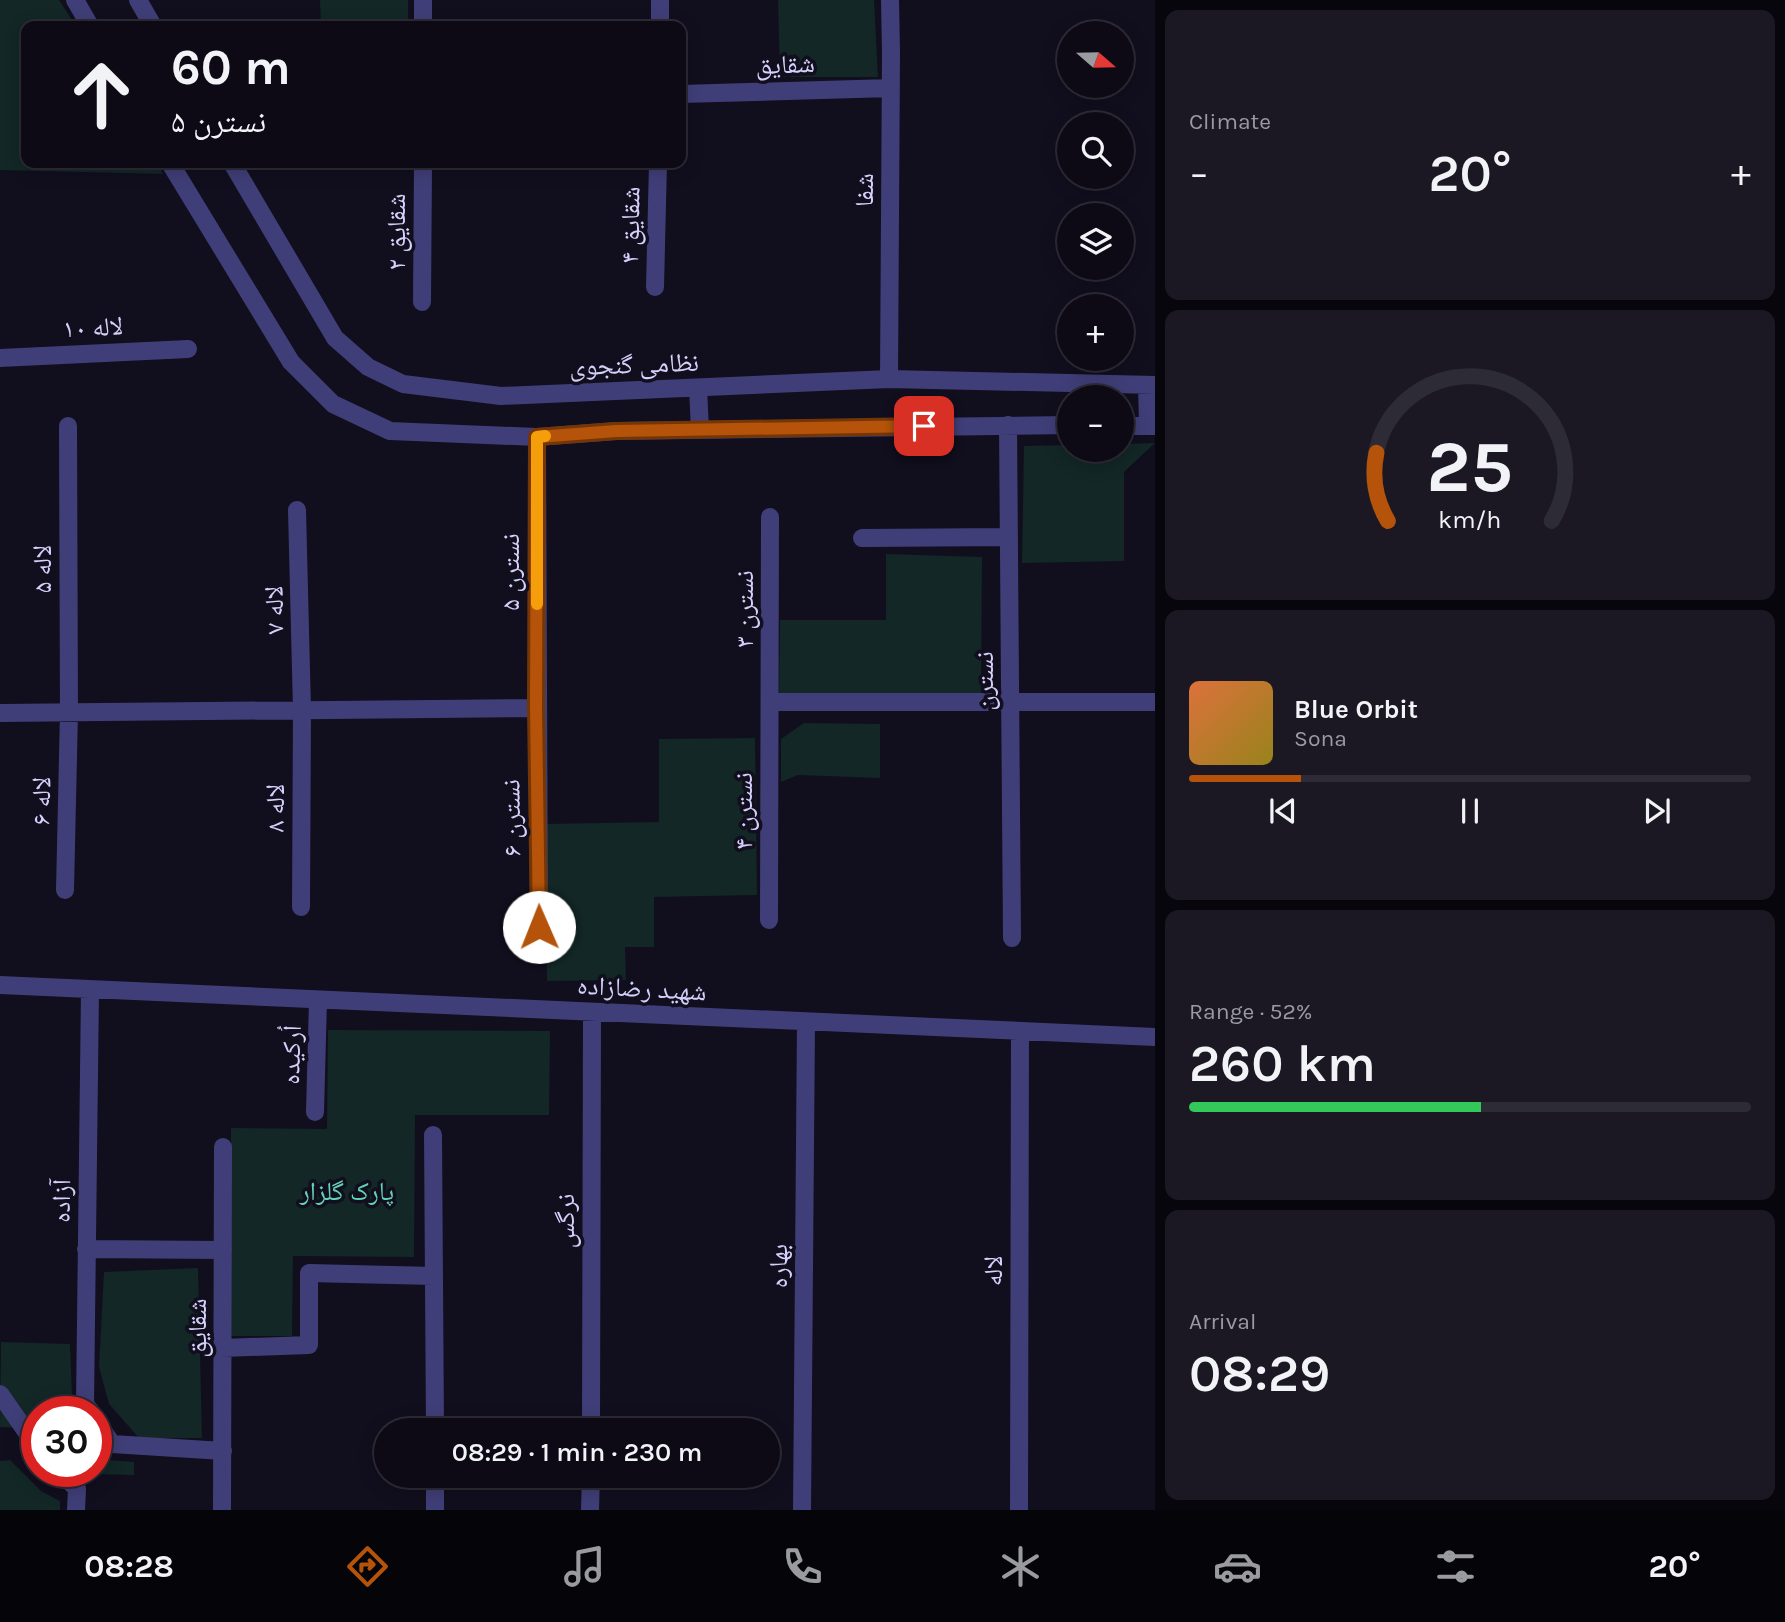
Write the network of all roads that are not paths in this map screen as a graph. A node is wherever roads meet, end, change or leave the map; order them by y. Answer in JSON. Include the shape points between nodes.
{"nodes":[{"id":1,"x":75,"y":0,"type":"edge"},
{"id":2,"x":138,"y":0,"type":"edge"},
{"id":3,"x":423,"y":0,"type":"edge"},
{"id":4,"x":660,"y":0,"type":"edge"},
{"id":5,"x":890,"y":0,"type":"edge"},
{"id":6,"x":87,"y":21,"type":"edge"},
{"id":7,"x":150,"y":21,"type":"edge"},
{"id":8,"x":423,"y":21,"type":"edge"},
{"id":9,"x":660,"y":21,"type":"edge"},
{"id":10,"x":891,"y":88,"type":"junction"},
{"id":11,"x":686,"y":94,"type":"edge"},
{"id":12,"x":173,"y":168,"type":"edge"},
{"id":13,"x":235,"y":168,"type":"edge"},
{"id":14,"x":423,"y":168,"type":"edge"},
{"id":15,"x":658,"y":168,"type":"edge"},
{"id":16,"x":655,"y":288,"type":"dead end"},
{"id":17,"x":422,"y":302,"type":"dead end"},
{"id":18,"x":188,"y":349,"type":"dead end"},
{"id":19,"x":0,"y":358,"type":"edge"},
{"id":20,"x":889,"y":379,"type":"junction"},
{"id":21,"x":1151,"y":385,"type":"edge"},
{"id":22,"x":698,"y":388,"type":"junction"},
{"id":23,"x":1008,"y":425,"type":"junction"},
{"id":24,"x":1057,"y":425,"type":"edge"},
{"id":25,"x":68,"y":426,"type":"dead end"},
{"id":26,"x":1151,"y":426,"type":"edge"},
{"id":27,"x":700,"y":430,"type":"junction"},
{"id":28,"x":537,"y":437,"type":"junction"},
{"id":29,"x":297,"y":510,"type":"dead end"},
{"id":30,"x":770,"y":517,"type":"dead end"},
{"id":31,"x":1009,"y":537,"type":"junction"},
{"id":32,"x":862,"y":538,"type":"dead end"},
{"id":33,"x":770,"y":702,"type":"junction"},
{"id":34,"x":1010,"y":702,"type":"junction"},
{"id":35,"x":1155,"y":702,"type":"edge"},
{"id":36,"x":536,"y":708,"type":"junction"},
{"id":37,"x":302,"y":710,"type":"junction"},
{"id":38,"x":69,"y":712,"type":"junction"},
{"id":39,"x":0,"y":713,"type":"edge"},
{"id":40,"x":65,"y":890,"type":"dead end"},
{"id":41,"x":301,"y":907,"type":"dead end"},
{"id":42,"x":769,"y":920,"type":"dead end"},
{"id":43,"x":539,"y":927,"type":"dead end"},
{"id":44,"x":1012,"y":938,"type":"dead end"},
{"id":45,"x":0,"y":985,"type":"edge"},
{"id":46,"x":90,"y":989,"type":"junction"},
{"id":47,"x":318,"y":1000,"type":"junction"},
{"id":48,"x":592,"y":1012,"type":"junction"},
{"id":49,"x":806,"y":1022,"type":"junction"},
{"id":50,"x":1020,"y":1031,"type":"junction"},
{"id":51,"x":1155,"y":1037,"type":"edge"},
{"id":52,"x":315,"y":1112,"type":"dead end"},
{"id":53,"x":433,"y":1135,"type":"dead end"},
{"id":54,"x":223,"y":1147,"type":"dead end"},
{"id":55,"x":86,"y":1248,"type":"junction"},
{"id":56,"x":223,"y":1250,"type":"junction"},
{"id":57,"x":434,"y":1276,"type":"junction"},
{"id":58,"x":223,"y":1348,"type":"junction"},
{"id":59,"x":0,"y":1394,"type":"edge"},
{"id":60,"x":85,"y":1396,"type":"edge"},
{"id":61,"x":435,"y":1418,"type":"edge"},
{"id":62,"x":591,"y":1418,"type":"edge"},
{"id":63,"x":21,"y":1424,"type":"edge"},
{"id":64,"x":112,"y":1444,"type":"edge"},
{"id":65,"x":223,"y":1451,"type":"junction"},
{"id":66,"x":75,"y":1487,"type":"edge"},
{"id":67,"x":435,"y":1488,"type":"edge"},
{"id":68,"x":591,"y":1488,"type":"edge"},
{"id":69,"x":76,"y":1510,"type":"edge"},
{"id":70,"x":222,"y":1510,"type":"edge"},
{"id":71,"x":435,"y":1510,"type":"edge"},
{"id":72,"x":590,"y":1510,"type":"edge"},
{"id":73,"x":802,"y":1510,"type":"edge"},
{"id":74,"x":1019,"y":1510,"type":"edge"}],
"edges":[{"from":1,"to":6,"type":"street"},
{"from":2,"to":7,"type":"street"},
{"from":3,"to":8,"type":"street"},
{"from":4,"to":9,"type":"street"},
{"from":5,"to":10,"type":"street","name":"شفا"},
{"from":10,"to":11,"type":"street","name":"شقایق"},
{"from":10,"to":20,"type":"street","name":"شفا"},
{"from":12,"to":28,"type":"street","via":[[291,362],[333,404],[390,431]]},
{"from":13,"to":22,"type":"street","name":"نظامی گنجوی","via":[[335,338],[368,367],[403,384],[501,396]]},
{"from":14,"to":17,"type":"street","name":"شقایق ۲"},
{"from":15,"to":16,"type":"street","name":"شقایق ۴"},
{"from":18,"to":19,"type":"street","name":"لاله ۱۰"},
{"from":20,"to":21,"type":"street","name":"نظامی گنجوی"},
{"from":20,"to":22,"type":"street","name":"نظامی گنجوی"},
{"from":21,"to":26,"type":"street"},
{"from":22,"to":27,"type":"street"},
{"from":23,"to":24,"type":"street"},
{"from":23,"to":27,"type":"street"},
{"from":23,"to":31,"type":"street","name":"نسترن"},
{"from":25,"to":38,"type":"street","name":"لاله ۵"},
{"from":27,"to":28,"type":"street"},
{"from":28,"to":36,"type":"street","name":"نسترن ۵"},
{"from":29,"to":37,"type":"street","name":"لاله ۷"},
{"from":30,"to":33,"type":"street","name":"نسترن ۳"},
{"from":31,"to":32,"type":"street"},
{"from":31,"to":34,"type":"street","name":"نسترن"},
{"from":33,"to":34,"type":"street"},
{"from":33,"to":42,"type":"street","name":"نسترن ۴"},
{"from":34,"to":35,"type":"street"},
{"from":34,"to":44,"type":"street","name":"نسترن"},
{"from":36,"to":37,"type":"street"},
{"from":36,"to":43,"type":"street","name":"نسترن ۶"},
{"from":37,"to":38,"type":"street"},
{"from":37,"to":41,"type":"street","name":"لاله ۸"},
{"from":38,"to":39,"type":"street"},
{"from":38,"to":40,"type":"street","name":"لاله ۶"},
{"from":45,"to":46,"type":"street","name":"شهید رضازاده"},
{"from":46,"to":47,"type":"street","name":"شهید رضازاده"},
{"from":46,"to":55,"type":"street","name":"آزاده"},
{"from":47,"to":48,"type":"street","name":"شهید رضازاده"},
{"from":47,"to":52,"type":"street","name":"اُرکیده"},
{"from":48,"to":49,"type":"street","name":"شهید رضازاده"},
{"from":48,"to":62,"type":"street","name":"نرگس"},
{"from":49,"to":50,"type":"street","name":"شهید رضازاده"},
{"from":49,"to":73,"type":"street","name":"بهاره"},
{"from":50,"to":51,"type":"street","name":"شهید رضازاده"},
{"from":50,"to":74,"type":"street","name":"لاله"},
{"from":53,"to":57,"type":"street"},
{"from":54,"to":56,"type":"street","name":"شقایق"},
{"from":55,"to":56,"type":"street"},
{"from":55,"to":60,"type":"street","name":"آزاده"},
{"from":56,"to":58,"type":"street","name":"شقایق"},
{"from":57,"to":58,"type":"street","via":[[309,1273],[309,1345]]},
{"from":57,"to":61,"type":"street"},
{"from":58,"to":65,"type":"street","name":"شقایق"},
{"from":59,"to":63,"type":"street"},
{"from":64,"to":65,"type":"street"},
{"from":65,"to":70,"type":"street","name":"شقایق"},
{"from":66,"to":69,"type":"street"},
{"from":67,"to":71,"type":"street"},
{"from":68,"to":72,"type":"street"}]}
